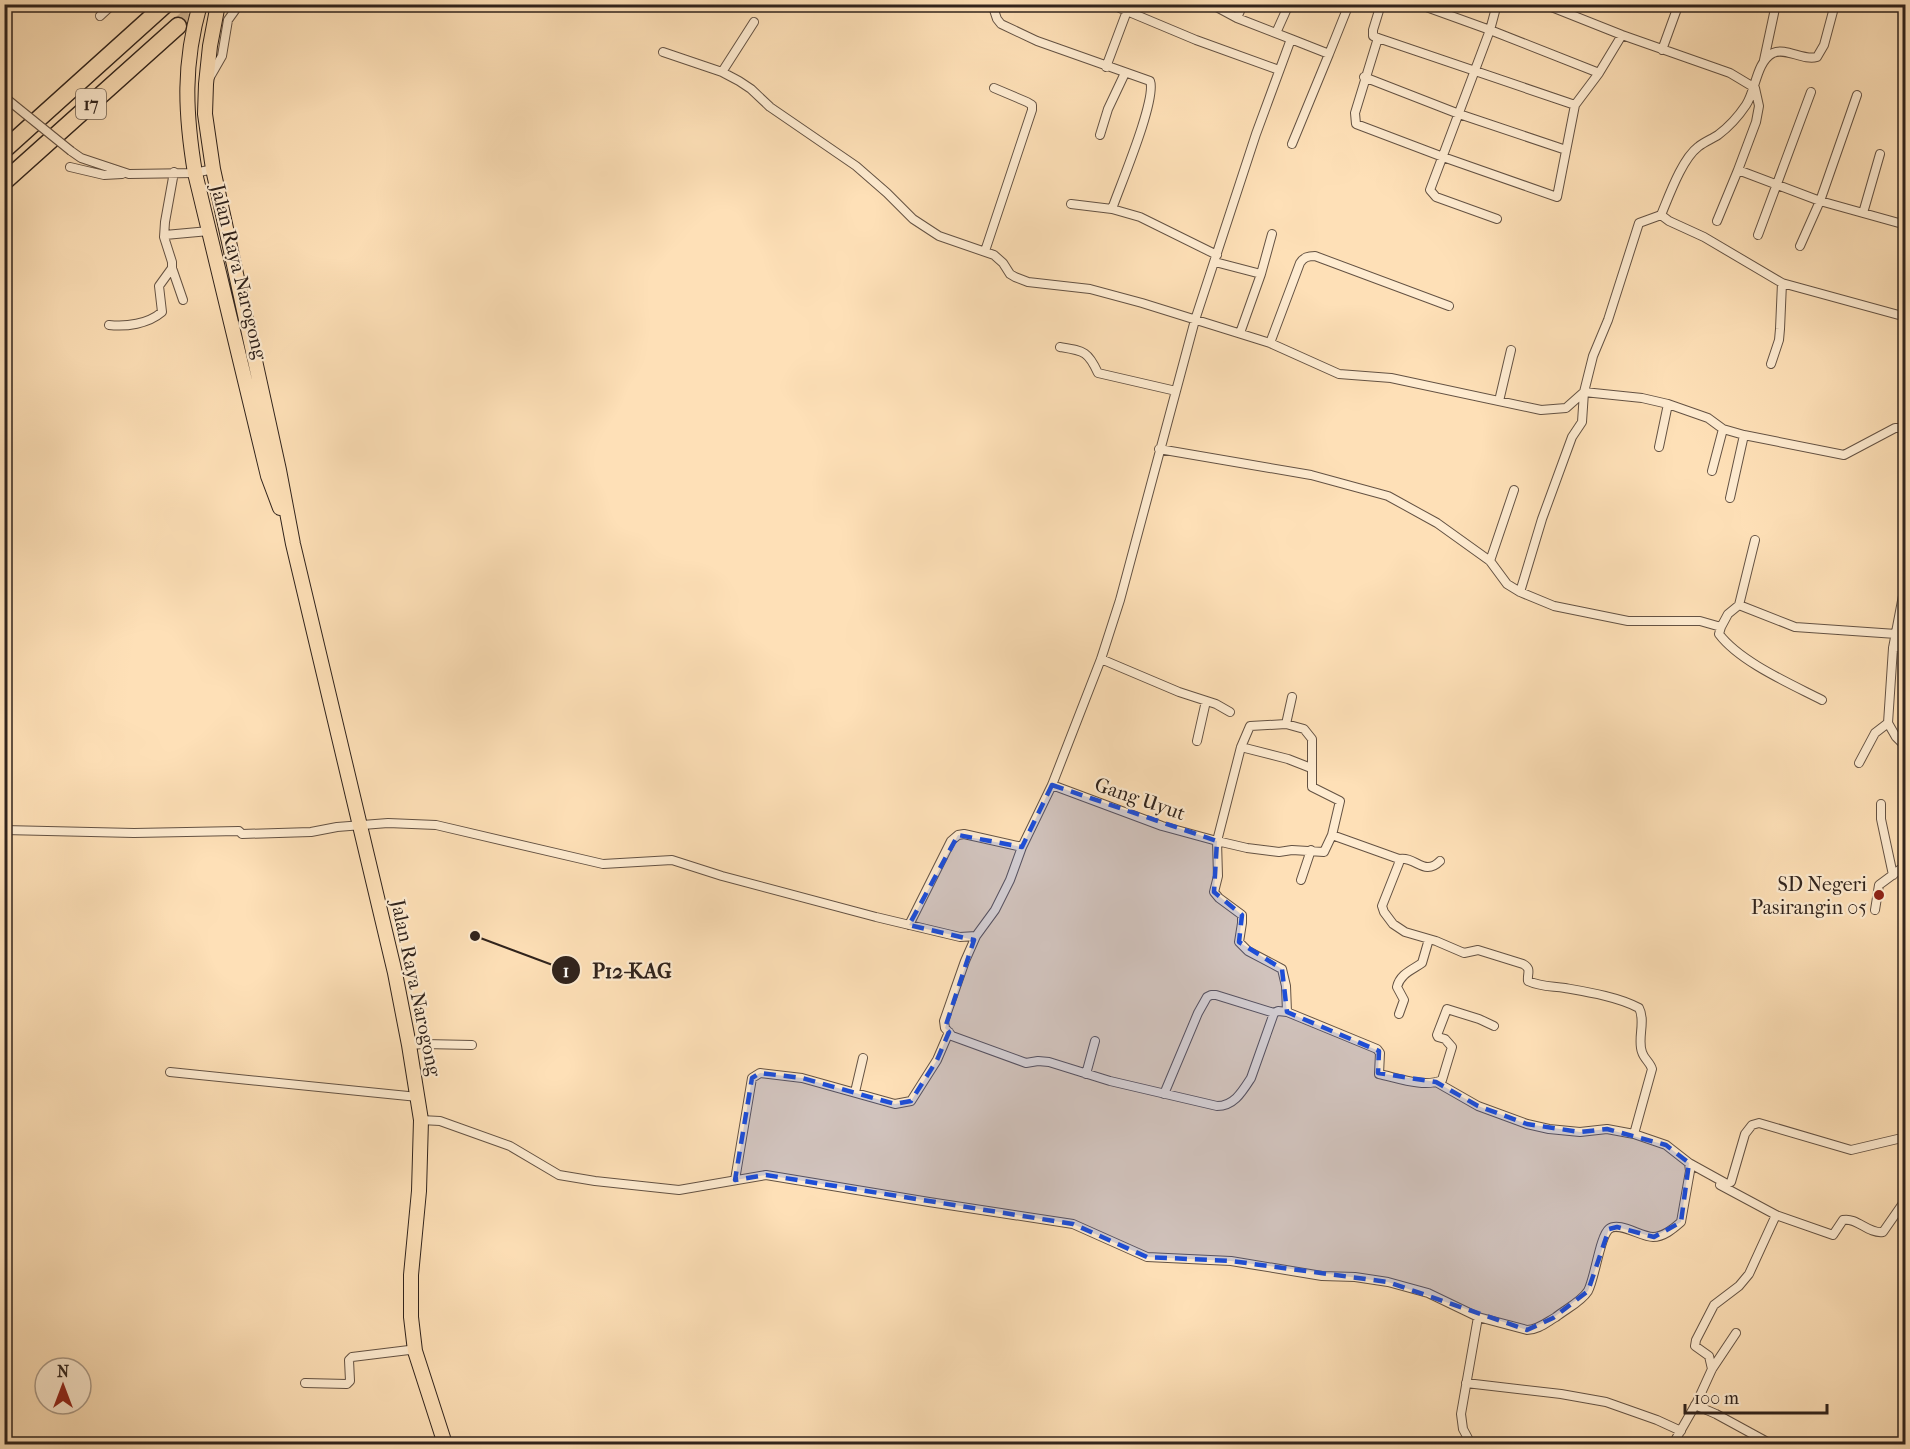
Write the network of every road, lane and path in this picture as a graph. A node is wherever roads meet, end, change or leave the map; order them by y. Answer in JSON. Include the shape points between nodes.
{"nodes":[{"id":1,"x":113,"y":4,"type":"edge"},
{"id":2,"x":166,"y":4,"type":"edge"},
{"id":3,"x":200,"y":4,"type":"edge"},
{"id":4,"x":992,"y":4,"type":"edge"},
{"id":5,"x":1110,"y":4,"type":"edge"},
{"id":6,"x":1211,"y":4,"type":"edge"},
{"id":7,"x":1243,"y":4,"type":"edge"},
{"id":8,"x":1289,"y":4,"type":"edge"},
{"id":9,"x":1349,"y":4,"type":"edge"},
{"id":10,"x":1382,"y":4,"type":"edge"},
{"id":11,"x":1418,"y":4,"type":"edge"},
{"id":12,"x":1497,"y":4,"type":"edge"},
{"id":13,"x":1544,"y":4,"type":"edge"},
{"id":14,"x":1776,"y":4,"type":"edge"},
{"id":15,"x":1835,"y":4,"type":"edge"},
{"id":16,"x":240,"y":5,"type":"edge"},
{"id":17,"x":1676,"y":5,"type":"edge"},
{"id":18,"x":217,"y":7,"type":"edge"},
{"id":19,"x":1127,"y":11,"type":"junction"},
{"id":20,"x":100,"y":16,"type":"dead end"},
{"id":21,"x":1237,"y":18,"type":"junction"},
{"id":22,"x":754,"y":21,"type":"dead end"},
{"id":23,"x":178,"y":26,"type":"tunnel mouth"},
{"id":24,"x":1490,"y":30,"type":"junction"},
{"id":25,"x":1276,"y":33,"type":"junction"},
{"id":26,"x":1622,"y":35,"type":"junction"},
{"id":27,"x":1378,"y":38,"type":"junction"},
{"id":28,"x":1291,"y":39,"type":"junction"},
{"id":29,"x":1662,"y":50,"type":"junction"},
{"id":30,"x":663,"y":52,"type":"dead end"},
{"id":31,"x":1329,"y":54,"type":"junction"},
{"id":32,"x":1764,"y":60,"type":"junction"},
{"id":33,"x":1106,"y":67,"type":"junction"},
{"id":34,"x":1279,"y":70,"type":"junction"},
{"id":35,"x":1474,"y":71,"type":"junction"},
{"id":36,"x":722,"y":72,"type":"junction"},
{"id":37,"x":1125,"y":73,"type":"junction"},
{"id":38,"x":1599,"y":74,"type":"junction"},
{"id":39,"x":1364,"y":77,"type":"junction"},
{"id":40,"x":206,"y":84,"type":"junction"},
{"id":41,"x":993,"y":88,"type":"dead end"},
{"id":42,"x":1755,"y":88,"type":"junction"},
{"id":43,"x":1811,"y":92,"type":"dead end"},
{"id":44,"x":1857,"y":95,"type":"dead end"},
{"id":45,"x":6,"y":99,"type":"edge"},
{"id":46,"x":1575,"y":105,"type":"junction"},
{"id":47,"x":1459,"y":114,"type":"junction"},
{"id":48,"x":1100,"y":135,"type":"dead end"},
{"id":49,"x":1292,"y":144,"type":"dead end"},
{"id":50,"x":4,"y":150,"type":"edge"},
{"id":51,"x":1566,"y":150,"type":"junction"},
{"id":52,"x":1880,"y":154,"type":"dead end"},
{"id":53,"x":1443,"y":158,"type":"junction"},
{"id":54,"x":70,"y":167,"type":"dead end"},
{"id":55,"x":213,"y":169,"type":"junction"},
{"id":56,"x":1738,"y":170,"type":"junction"},
{"id":57,"x":174,"y":172,"type":"junction"},
{"id":58,"x":195,"y":173,"type":"junction"},
{"id":59,"x":129,"y":174,"type":"junction"},
{"id":60,"x":4,"y":182,"type":"edge"},
{"id":61,"x":1777,"y":186,"type":"junction"},
{"id":62,"x":1820,"y":201,"type":"junction"},
{"id":63,"x":1071,"y":204,"type":"dead end"},
{"id":64,"x":1112,"y":209,"type":"junction"},
{"id":65,"x":1863,"y":213,"type":"junction"},
{"id":66,"x":1661,"y":215,"type":"junction"},
{"id":67,"x":1497,"y":219,"type":"dead end"},
{"id":68,"x":1717,"y":221,"type":"dead end"},
{"id":69,"x":1905,"y":225,"type":"edge"},
{"id":70,"x":209,"y":231,"type":"junction"},
{"id":71,"x":1272,"y":234,"type":"dead end"},
{"id":72,"x":165,"y":235,"type":"junction"},
{"id":73,"x":1758,"y":235,"type":"dead end"},
{"id":74,"x":1800,"y":246,"type":"dead end"},
{"id":75,"x":985,"y":251,"type":"junction"},
{"id":76,"x":1216,"y":259,"type":"junction"},
{"id":77,"x":172,"y":268,"type":"junction"},
{"id":78,"x":1261,"y":274,"type":"junction"},
{"id":79,"x":1782,"y":283,"type":"junction"},
{"id":80,"x":183,"y":300,"type":"dead end"},
{"id":81,"x":1449,"y":306,"type":"dead end"},
{"id":82,"x":1905,"y":317,"type":"edge"},
{"id":83,"x":1195,"y":320,"type":"junction"},
{"id":84,"x":109,"y":325,"type":"dead end"},
{"id":85,"x":1240,"y":333,"type":"junction"},
{"id":86,"x":1270,"y":343,"type":"junction"},
{"id":87,"x":1060,"y":347,"type":"dead end"},
{"id":88,"x":1511,"y":350,"type":"dead end"},
{"id":89,"x":1771,"y":364,"type":"dead end"},
{"id":90,"x":1176,"y":391,"type":"junction"},
{"id":91,"x":1584,"y":392,"type":"junction"},
{"id":92,"x":1499,"y":401,"type":"junction"},
{"id":93,"x":1668,"y":404,"type":"junction"},
{"id":94,"x":1905,"y":428,"type":"edge"},
{"id":95,"x":1723,"y":429,"type":"junction"},
{"id":96,"x":1744,"y":435,"type":"junction"},
{"id":97,"x":1659,"y":447,"type":"dead end"},
{"id":98,"x":1159,"y":449,"type":"junction"},
{"id":99,"x":1712,"y":471,"type":"dead end"},
{"id":100,"x":1514,"y":490,"type":"dead end"},
{"id":101,"x":1730,"y":498,"type":"dead end"},
{"id":102,"x":1755,"y":540,"type":"dead end"},
{"id":103,"x":292,"y":544,"type":"junction"},
{"id":104,"x":1490,"y":561,"type":"junction"},
{"id":105,"x":1905,"y":580,"type":"edge"},
{"id":106,"x":1520,"y":592,"type":"junction"},
{"id":107,"x":1904,"y":594,"type":"edge"},
{"id":108,"x":1739,"y":605,"type":"junction"},
{"id":109,"x":1721,"y":627,"type":"junction"},
{"id":110,"x":1896,"y":634,"type":"junction"},
{"id":111,"x":1905,"y":646,"type":"edge"},
{"id":112,"x":1893,"y":648,"type":"junction"},
{"id":113,"x":1101,"y":659,"type":"junction"},
{"id":114,"x":1292,"y":697,"type":"dead end"},
{"id":115,"x":1822,"y":700,"type":"dead end"},
{"id":116,"x":1206,"y":701,"type":"junction"},
{"id":117,"x":1230,"y":712,"type":"dead end"},
{"id":118,"x":1888,"y":723,"type":"junction"},
{"id":119,"x":1286,"y":724,"type":"junction"},
{"id":120,"x":1197,"y":741,"type":"dead end"},
{"id":121,"x":1241,"y":747,"type":"junction"},
{"id":122,"x":1905,"y":747,"type":"edge"},
{"id":123,"x":1859,"y":763,"type":"dead end"},
{"id":124,"x":1311,"y":768,"type":"junction"},
{"id":125,"x":1052,"y":785,"type":"junction"},
{"id":126,"x":1881,"y":804,"type":"dead end"},
{"id":127,"x":360,"y":825,"type":"junction"},
{"id":128,"x":4,"y":830,"type":"edge"},
{"id":129,"x":1332,"y":835,"type":"junction"},
{"id":130,"x":1217,"y":841,"type":"junction"},
{"id":131,"x":1022,"y":847,"type":"junction"},
{"id":132,"x":1311,"y":850,"type":"junction"},
{"id":133,"x":1399,"y":859,"type":"junction"},
{"id":134,"x":1440,"y":861,"type":"dead end"},
{"id":135,"x":1905,"y":865,"type":"edge"},
{"id":136,"x":1893,"y":875,"type":"junction"},
{"id":137,"x":1301,"y":880,"type":"dead end"},
{"id":138,"x":1875,"y":910,"type":"dead end"},
{"id":139,"x":909,"y":925,"type":"junction"},
{"id":140,"x":976,"y":936,"type":"junction"},
{"id":141,"x":1429,"y":939,"type":"junction"},
{"id":142,"x":1287,"y":1012,"type":"junction"},
{"id":143,"x":1274,"y":1013,"type":"junction"},
{"id":144,"x":1399,"y":1014,"type":"dead end"},
{"id":145,"x":1494,"y":1026,"type":"dead end"},
{"id":146,"x":949,"y":1032,"type":"junction"},
{"id":147,"x":1095,"y":1041,"type":"dead end"},
{"id":148,"x":410,"y":1045,"type":"junction"},
{"id":149,"x":472,"y":1045,"type":"dead end"},
{"id":150,"x":863,"y":1058,"type":"dead end"},
{"id":151,"x":170,"y":1072,"type":"dead end"},
{"id":152,"x":1086,"y":1074,"type":"junction"},
{"id":153,"x":1436,"y":1082,"type":"junction"},
{"id":154,"x":855,"y":1092,"type":"junction"},
{"id":155,"x":1164,"y":1094,"type":"junction"},
{"id":156,"x":418,"y":1097,"type":"junction"},
{"id":157,"x":421,"y":1120,"type":"junction"},
{"id":158,"x":1634,"y":1134,"type":"junction"},
{"id":159,"x":1905,"y":1137,"type":"edge"},
{"id":160,"x":1689,"y":1167,"type":"junction"},
{"id":161,"x":735,"y":1180,"type":"junction"},
{"id":162,"x":1905,"y":1199,"type":"edge"},
{"id":163,"x":1776,"y":1215,"type":"junction"},
{"id":164,"x":1478,"y":1317,"type":"junction"},
{"id":165,"x":1736,"y":1333,"type":"dead end"},
{"id":166,"x":416,"y":1350,"type":"junction"},
{"id":167,"x":1712,"y":1369,"type":"junction"},
{"id":168,"x":305,"y":1383,"type":"dead end"},
{"id":169,"x":1466,"y":1383,"type":"junction"},
{"id":170,"x":1695,"y":1405,"type":"junction"},
{"id":171,"x":1681,"y":1431,"type":"junction"},
{"id":172,"x":445,"y":1444,"type":"edge"},
{"id":173,"x":1471,"y":1444,"type":"edge"},
{"id":174,"x":1673,"y":1444,"type":"edge"},
{"id":175,"x":1771,"y":1444,"type":"edge"}],
"edges":[{"from":1,"to":20,"type":"street"},
{"from":2,"to":50,"type":"highway","number":"17"},
{"from":3,"to":58,"type":"main road","name":"Jalan Raya Narogong","via":[[187,76],[187,120]]},
{"from":4,"to":33,"type":"street","via":[[1001,24]]},
{"from":5,"to":19,"type":"street"},
{"from":6,"to":21,"type":"street"},
{"from":7,"to":21,"type":"street"},
{"from":8,"to":25,"type":"street"},
{"from":9,"to":31,"type":"street"},
{"from":10,"to":27,"type":"street","via":[[1372,30]]},
{"from":11,"to":24,"type":"street"},
{"from":12,"to":24,"type":"street"},
{"from":13,"to":26,"type":"street"},
{"from":14,"to":32,"type":"street"},
{"from":15,"to":32,"type":"street","via":[[1817,57],[1810,59],[1781,51]]},
{"from":16,"to":18,"type":"street"},
{"from":16,"to":40,"type":"street","via":[[228,20],[222,56]]},
{"from":17,"to":29,"type":"street"},
{"from":18,"to":40,"type":"main road","name":"Jalan Raya Narogong"},
{"from":19,"to":33,"type":"street"},
{"from":19,"to":34,"type":"street"},
{"from":21,"to":25,"type":"street"},
{"from":22,"to":36,"type":"street"},
{"from":23,"to":60,"type":"highway","number":"17"},
{"from":24,"to":35,"type":"street"},
{"from":24,"to":38,"type":"street"},
{"from":25,"to":28,"type":"street"},
{"from":26,"to":29,"type":"street"},
{"from":26,"to":38,"type":"street"},
{"from":27,"to":35,"type":"street"},
{"from":27,"to":39,"type":"street"},
{"from":28,"to":31,"type":"street"},
{"from":28,"to":34,"type":"street"},
{"from":29,"to":42,"type":"street","via":[[1730,73]]},
{"from":30,"to":36,"type":"street"},
{"from":31,"to":49,"type":"street"},
{"from":32,"to":42,"type":"street"},
{"from":33,"to":37,"type":"street"},
{"from":34,"to":76,"type":"street"},
{"from":35,"to":46,"type":"street"},
{"from":35,"to":47,"type":"street"},
{"from":36,"to":75,"type":"street","via":[[752,89],[770,107],[856,166],[913,219],[939,236]]},
{"from":37,"to":48,"type":"street"},
{"from":37,"to":64,"type":"street","via":[[1150,81],[1152,86],[1148,109]]},
{"from":38,"to":46,"type":"street"},
{"from":39,"to":47,"type":"street"},
{"from":39,"to":53,"type":"street","via":[[1354,113],[1356,124]]},
{"from":40,"to":55,"type":"main road","name":"Jalan Raya Narogong"},
{"from":41,"to":75,"type":"street","via":[[1027,102],[1032,110]]},
{"from":42,"to":56,"type":"street","via":[[1759,106],[1756,122]]},
{"from":42,"to":66,"type":"street","via":[[1733,123],[1697,148],[1677,176]]},
{"from":43,"to":61,"type":"street"},
{"from":44,"to":62,"type":"street"},
{"from":45,"to":59,"type":"street","bridge":true,"via":[[81,158]]},
{"from":46,"to":51,"type":"street"},
{"from":47,"to":51,"type":"street"},
{"from":47,"to":53,"type":"street"},
{"from":51,"to":53,"type":"street","via":[[1557,197]]},
{"from":52,"to":65,"type":"street"},
{"from":53,"to":67,"type":"street","via":[[1431,186],[1432,194]]},
{"from":54,"to":59,"type":"street","via":[[104,175]]},
{"from":55,"to":58,"type":"street"},
{"from":55,"to":103,"type":"main road","name":"Jalan Raya Narogong"},
{"from":56,"to":61,"type":"street"},
{"from":56,"to":68,"type":"street"},
{"from":57,"to":58,"type":"street"},
{"from":57,"to":59,"type":"street"},
{"from":57,"to":72,"type":"street"},
{"from":58,"to":70,"type":"main road","name":"Jalan Raya Narogong"},
{"from":61,"to":62,"type":"street"},
{"from":61,"to":73,"type":"street"},
{"from":62,"to":65,"type":"street"},
{"from":62,"to":74,"type":"street"},
{"from":63,"to":64,"type":"street"},
{"from":64,"to":76,"type":"street","via":[[1140,217]]},
{"from":65,"to":69,"type":"street"},
{"from":66,"to":79,"type":"street"},
{"from":66,"to":91,"type":"street","via":[[1639,224]]},
{"from":70,"to":72,"type":"street"},
{"from":70,"to":103,"type":"main road","name":"Jalan Raya Narogong","via":[[268,476]]},
{"from":71,"to":78,"type":"street"},
{"from":72,"to":77,"type":"street"},
{"from":75,"to":83,"type":"street","via":[[1022,280],[1090,289]]},
{"from":76,"to":78,"type":"street"},
{"from":76,"to":83,"type":"street"},
{"from":77,"to":80,"type":"street"},
{"from":77,"to":84,"type":"street","via":[[159,286],[161,315],[126,327]]},
{"from":78,"to":85,"type":"street"},
{"from":79,"to":82,"type":"street"},
{"from":79,"to":89,"type":"street","via":[[1780,329]]},
{"from":81,"to":86,"type":"street","via":[[1310,256],[1300,263]]},
{"from":83,"to":85,"type":"street"},
{"from":83,"to":90,"type":"street"},
{"from":85,"to":86,"type":"street"},
{"from":86,"to":92,"type":"street","via":[[1339,374],[1391,378]]},
{"from":87,"to":90,"type":"street","via":[[1084,351],[1098,373]]},
{"from":88,"to":92,"type":"street"},
{"from":90,"to":98,"type":"street"},
{"from":91,"to":92,"type":"street","via":[[1566,408],[1541,410]]},
{"from":91,"to":93,"type":"street"},
{"from":91,"to":106,"type":"street","via":[[1582,422],[1572,437],[1542,519]]},
{"from":93,"to":95,"type":"street","via":[[1708,418]]},
{"from":93,"to":97,"type":"street"},
{"from":94,"to":96,"type":"street","via":[[1895,428],[1844,455]]},
{"from":95,"to":96,"type":"street"},
{"from":95,"to":99,"type":"street"},
{"from":96,"to":101,"type":"street"},
{"from":98,"to":104,"type":"street","via":[[1311,475],[1388,496],[1437,523]]},
{"from":98,"to":113,"type":"street"},
{"from":100,"to":104,"type":"street"},
{"from":102,"to":108,"type":"street"},
{"from":103,"to":127,"type":"main road","name":"Jalan Raya Narogong"},
{"from":104,"to":106,"type":"street","via":[[1507,584]]},
{"from":105,"to":107,"type":"street"},
{"from":106,"to":109,"type":"street","via":[[1554,606],[1628,621],[1700,621]]},
{"from":107,"to":110,"type":"street"},
{"from":108,"to":109,"type":"street"},
{"from":108,"to":110,"type":"street","via":[[1795,627]]},
{"from":109,"to":115,"type":"street","via":[[1719,634],[1731,647],[1768,673]]},
{"from":110,"to":112,"type":"street"},
{"from":111,"to":112,"type":"street"},
{"from":112,"to":118,"type":"street"},
{"from":113,"to":116,"type":"street"},
{"from":113,"to":125,"type":"street"},
{"from":114,"to":119,"type":"street"},
{"from":116,"to":117,"type":"street"},
{"from":116,"to":120,"type":"street"},
{"from":118,"to":122,"type":"street"},
{"from":118,"to":123,"type":"street","via":[[1875,733]]},
{"from":119,"to":121,"type":"street","via":[[1250,726]]},
{"from":119,"to":124,"type":"street","via":[[1304,729],[1312,739]]},
{"from":121,"to":124,"type":"street"},
{"from":121,"to":130,"type":"street"},
{"from":124,"to":129,"type":"street","via":[[1312,787],[1340,801]]},
{"from":125,"to":130,"type":"street","name":"Gang Uyut","via":[[1162,826]]},
{"from":125,"to":131,"type":"street"},
{"from":126,"to":136,"type":"street"},
{"from":127,"to":128,"type":"street","via":[[311,832],[242,834]]},
{"from":127,"to":139,"type":"street","via":[[436,825],[603,864],[672,860]]},
{"from":127,"to":148,"type":"main road","name":"Jalan Raya Narogong"},
{"from":129,"to":132,"type":"street","via":[[1324,852]]},
{"from":129,"to":133,"type":"street"},
{"from":130,"to":132,"type":"street","name":"Gang Uyut","via":[[1279,852]]},
{"from":130,"to":142,"type":"street","via":[[1218,876],[1214,892],[1242,915],[1239,942],[1282,969]]},
{"from":131,"to":139,"type":"street","via":[[958,835],[951,841]]},
{"from":131,"to":140,"type":"street","via":[[995,910]]},
{"from":132,"to":137,"type":"street"},
{"from":133,"to":134,"type":"street","via":[[1429,868]]},
{"from":133,"to":141,"type":"street","via":[[1382,906],[1384,912],[1396,928]]},
{"from":135,"to":136,"type":"street"},
{"from":136,"to":138,"type":"street","via":[[1879,885]]},
{"from":139,"to":140,"type":"street","via":[[960,937]]},
{"from":140,"to":146,"type":"street","via":[[944,1021]]},
{"from":141,"to":144,"type":"street","via":[[1422,963],[1398,982],[1404,1000]]},
{"from":141,"to":158,"type":"street","via":[[1464,953],[1478,950],[1523,964],[1528,967],[1528,981],[1538,986],[1595,994],[1639,1008],[1641,1051],[1652,1069]]},
{"from":142,"to":143,"type":"street"},
{"from":142,"to":153,"type":"street","via":[[1379,1051],[1379,1074],[1406,1081]]},
{"from":143,"to":155,"type":"street","via":[[1251,1078],[1231,1103],[1217,1106]]},
{"from":143,"to":155,"type":"street","via":[[1211,994],[1198,1013]]},
{"from":145,"to":153,"type":"street","via":[[1447,1010],[1437,1036],[1452,1047],[1442,1080]]},
{"from":146,"to":152,"type":"street","via":[[1026,1063],[1049,1062]]},
{"from":146,"to":154,"type":"street","via":[[911,1101],[895,1104]]},
{"from":147,"to":152,"type":"street"},
{"from":148,"to":149,"type":"street"},
{"from":148,"to":156,"type":"main road","name":"Jalan Raya Narogong"},
{"from":150,"to":154,"type":"street"},
{"from":151,"to":156,"type":"street"},
{"from":152,"to":155,"type":"street"},
{"from":153,"to":158,"type":"street","via":[[1478,1106],[1527,1125]]},
{"from":154,"to":161,"type":"street","via":[[802,1078],[760,1073],[752,1078]]},
{"from":156,"to":157,"type":"main road","name":"Jalan Raya Narogong"},
{"from":157,"to":161,"type":"street","via":[[440,1121],[510,1146],[568,1176],[679,1190]]},
{"from":157,"to":166,"type":"main road","name":"Jalan Raya Narogong","via":[[411,1275]]},
{"from":158,"to":160,"type":"street","via":[[1666,1145]]},
{"from":159,"to":160,"type":"street","via":[[1851,1150],[1759,1123],[1745,1134],[1729,1184]]},
{"from":160,"to":163,"type":"street"},
{"from":160,"to":164,"type":"street","via":[[1681,1222],[1654,1237],[1617,1227],[1609,1229],[1603,1237],[1588,1291],[1578,1302],[1534,1330]]},
{"from":161,"to":164,"type":"street","via":[[766,1175],[1073,1224],[1147,1257],[1231,1261],[1388,1282],[1428,1293]]},
{"from":162,"to":163,"type":"street","via":[[1883,1232],[1876,1233],[1848,1219],[1833,1235]]},
{"from":163,"to":167,"type":"street","via":[[1749,1274],[1714,1305],[1696,1340],[1695,1346],[1709,1356]]},
{"from":164,"to":169,"type":"street"},
{"from":165,"to":167,"type":"street"},
{"from":166,"to":168,"type":"street","via":[[352,1357],[347,1384]]},
{"from":166,"to":172,"type":"main road","name":"Jalan Raya Narogong"},
{"from":167,"to":170,"type":"street"},
{"from":169,"to":171,"type":"street","via":[[1606,1402]]},
{"from":169,"to":173,"type":"street","via":[[1461,1422]]},
{"from":170,"to":171,"type":"street"},
{"from":170,"to":175,"type":"street"},
{"from":171,"to":174,"type":"street"}]}
